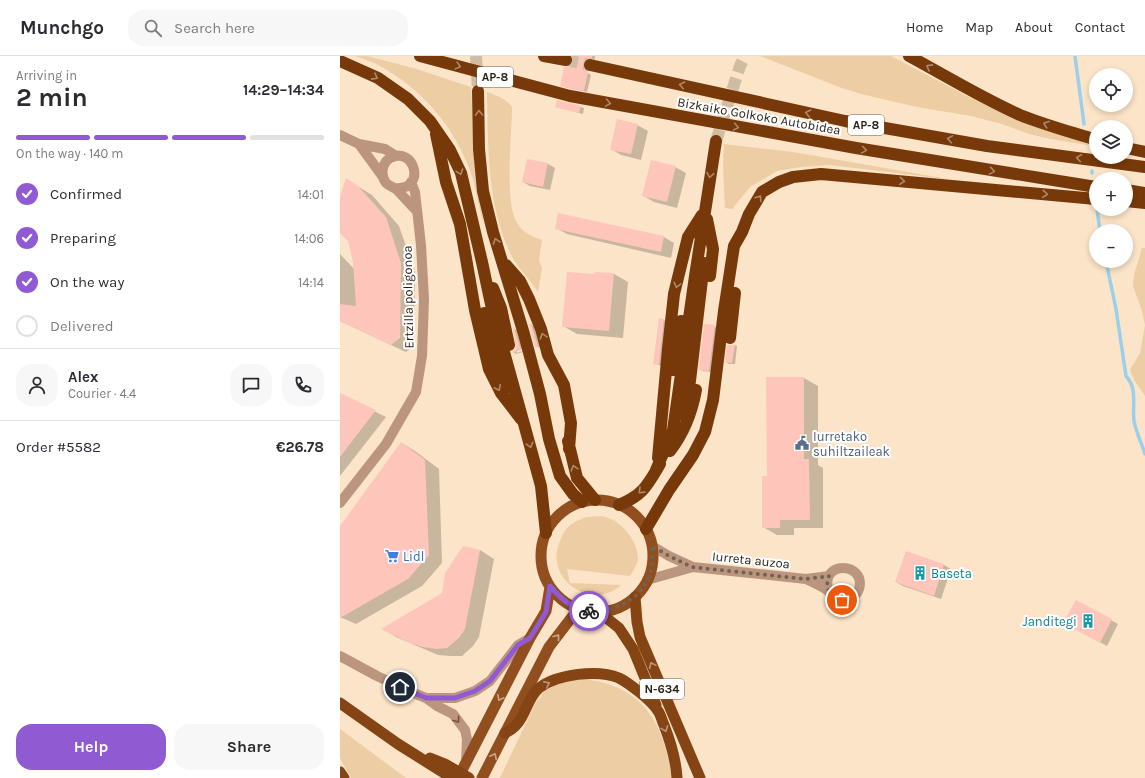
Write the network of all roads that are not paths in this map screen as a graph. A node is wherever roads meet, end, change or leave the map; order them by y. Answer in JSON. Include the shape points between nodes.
{"nodes":[{"id":1,"x":420,"y":56,"type":"edge"},
{"id":2,"x":544,"y":56,"type":"edge"},
{"id":3,"x":909,"y":56,"type":"edge"},
{"id":4,"x":566,"y":60,"type":"dead end"},
{"id":5,"x":340,"y":61,"type":"edge"},
{"id":6,"x":590,"y":65,"type":"tunnel mouth"},
{"id":7,"x":478,"y":91,"type":"tunnel mouth"},
{"id":8,"x":435,"y":128,"type":"junction"},
{"id":9,"x":340,"y":135,"type":"edge"},
{"id":10,"x":1089,"y":138,"type":"edge"},
{"id":11,"x":354,"y":141,"type":"junction"},
{"id":12,"x":716,"y":141,"type":"tunnel mouth"},
{"id":13,"x":1133,"y":149,"type":"edge"},
{"id":14,"x":1145,"y":152,"type":"edge"},
{"id":15,"x":396,"y":156,"type":"junction"},
{"id":16,"x":1145,"y":167,"type":"edge"},
{"id":17,"x":383,"y":177,"type":"junction"},
{"id":18,"x":411,"y":182,"type":"junction"},
{"id":19,"x":1089,"y":186,"type":"edge"},
{"id":20,"x":395,"y":188,"type":"junction"},
{"id":21,"x":1133,"y":191,"type":"edge"},
{"id":22,"x":1145,"y":193,"type":"edge"},
{"id":23,"x":1089,"y":198,"type":"edge"},
{"id":24,"x":1133,"y":202,"type":"edge"},
{"id":25,"x":1145,"y":203,"type":"edge"},
{"id":26,"x":416,"y":210,"type":"junction"},
{"id":27,"x":705,"y":210,"type":"junction"},
{"id":28,"x":742,"y":232,"type":"junction"},
{"id":29,"x":502,"y":260,"type":"junction"},
{"id":30,"x":524,"y":424,"type":"junction"},
{"id":31,"x":656,"y":470,"type":"junction"},
{"id":32,"x":594,"y":500,"type":"junction"},
{"id":33,"x":582,"y":502,"type":"junction"},
{"id":34,"x":340,"y":503,"type":"edge"},
{"id":35,"x":619,"y":505,"type":"junction"},
{"id":36,"x":655,"y":511,"type":"junction"},
{"id":37,"x":646,"y":529,"type":"junction"},
{"id":38,"x":546,"y":533,"type":"junction"},
{"id":39,"x":652,"y":546,"type":"junction"},
{"id":40,"x":692,"y":567,"type":"junction"},
{"id":41,"x":829,"y":576,"type":"junction"},
{"id":42,"x":806,"y":579,"type":"junction"},
{"id":43,"x":647,"y":580,"type":"junction"},
{"id":44,"x":550,"y":586,"type":"junction"},
{"id":45,"x":828,"y":592,"type":"junction"},
{"id":46,"x":635,"y":597,"type":"junction"},
{"id":47,"x":578,"y":609,"type":"junction"},
{"id":48,"x":599,"y":612,"type":"junction"},
{"id":49,"x":530,"y":638,"type":"junction"},
{"id":50,"x":340,"y":656,"type":"edge"},
{"id":51,"x":426,"y":698,"type":"junction"},
{"id":52,"x":340,"y":703,"type":"edge"},
{"id":53,"x":658,"y":711,"type":"junction"},
{"id":54,"x":505,"y":733,"type":"junction"},
{"id":55,"x":398,"y":744,"type":"junction"},
{"id":56,"x":466,"y":763,"type":"junction"},
{"id":57,"x":340,"y":772,"type":"edge"},
{"id":58,"x":344,"y":778,"type":"edge"},
{"id":59,"x":452,"y":778,"type":"edge"},
{"id":60,"x":458,"y":778,"type":"edge"},
{"id":61,"x":469,"y":778,"type":"edge"},
{"id":62,"x":482,"y":778,"type":"edge"},
{"id":63,"x":677,"y":778,"type":"edge"},
{"id":64,"x":700,"y":778,"type":"edge"}],
"edges":[{"from":1,"to":19,"type":"highway","name":"Bizkaiko Golkoko Autobidea","number":"AP-8","one_way":true,"via":[[578,97],[856,148]]},
{"from":2,"to":4,"type":"highway"},
{"from":10,"to":3,"type":"highway","one_way":true,"via":[[1020,115]]},
{"from":5,"to":8,"type":"highway","one_way":true,"via":[[390,86],[408,99]]},
{"from":16,"to":6,"type":"highway","name":"Bizkaiko Golkoko Autobidea","number":"AP-8","one_way":true,"via":[[988,146],[845,121]]},
{"from":29,"to":7,"type":"highway","one_way":true,"via":[[483,191]]},
{"from":8,"to":30,"type":"highway","one_way":true,"via":[[461,173],[492,309]]},
{"from":8,"to":30,"type":"highway","one_way":true,"via":[[446,182],[460,224],[475,310],[489,369],[500,393]]},
{"from":9,"to":11,"type":"street"},
{"from":11,"to":15,"type":"street"},
{"from":11,"to":17,"type":"street"},
{"from":12,"to":27,"type":"highway","one_way":true},
{"from":13,"to":14,"type":"highway"},
{"from":15,"to":17,"type":"street","via":[[386,162]]},
{"from":15,"to":18,"type":"street","via":[[402,156],[411,162],[415,172]]},
{"from":17,"to":20,"type":"street"},
{"from":18,"to":20,"type":"street","via":[[404,187]]},
{"from":18,"to":26,"type":"street","name":"Ertzilla poligonoa","via":[[415,192]]},
{"from":20,"to":26,"type":"street"},
{"from":21,"to":22,"type":"highway"},
{"from":28,"to":23,"type":"highway","one_way":true,"via":[[762,192],[793,177],[821,174]]},
{"from":24,"to":25,"type":"highway"},
{"from":26,"to":34,"type":"street","name":"Ertzilla poligonoa","via":[[424,299],[422,356],[416,392],[386,444]]},
{"from":27,"to":31,"type":"highway","via":[[673,430]]},
{"from":27,"to":31,"type":"highway","one_way":true,"via":[[688,237],[674,294]]},
{"from":27,"to":31,"type":"highway","via":[[713,249],[699,377],[688,422],[674,447]]},
{"from":28,"to":36,"type":"highway","via":[[734,246],[713,400],[705,432],[693,455]]},
{"from":28,"to":36,"type":"highway","via":[[724,385],[713,429],[707,445],[694,465]]},
{"from":32,"to":29,"type":"highway","one_way":true,"via":[[577,478],[559,402],[556,372],[530,299],[520,281]]},
{"from":29,"to":33,"type":"highway","via":[[524,334],[560,476]]},
{"from":30,"to":38,"type":"highway","one_way":true,"via":[[541,486]]},
{"from":31,"to":35,"type":"highway","one_way":true,"via":[[645,489],[633,499]]},
{"from":32,"to":33,"type":"main road"},
{"from":32,"to":35,"type":"main road"},
{"from":33,"to":38,"type":"main road","via":[[567,509],[554,520]]},
{"from":35,"to":37,"type":"main road","via":[[639,519]]},
{"from":36,"to":37,"type":"highway"},
{"from":37,"to":39,"type":"main road"},
{"from":38,"to":44,"type":"main road","via":[[541,551],[542,570]]},
{"from":39,"to":40,"type":"street"},
{"from":39,"to":43,"type":"main road","via":[[652,564]]},
{"from":40,"to":42,"type":"street","name":"Iurreta auzoa"},
{"from":40,"to":43,"type":"street"},
{"from":41,"to":42,"type":"street"},
{"from":41,"to":45,"type":"street"},
{"from":41,"to":45,"type":"street","via":[[837,568],[847,568],[856,574],[860,584],[857,594],[848,600],[837,599]]},
{"from":42,"to":45,"type":"street"},
{"from":43,"to":46,"type":"main road"},
{"from":44,"to":47,"type":"main road","via":[[562,600]]},
{"from":44,"to":49,"type":"main road","via":[[546,612]]},
{"from":46,"to":48,"type":"main road","via":[[612,610]]},
{"from":64,"to":46,"type":"highway","number":"N-634","one_way":true,"via":[[640,637]]},
{"from":47,"to":48,"type":"main road"},
{"from":54,"to":47,"type":"main road","one_way":true,"via":[[549,647]]},
{"from":48,"to":53,"type":"highway","via":[[618,628],[633,649]]},
{"from":49,"to":51,"type":"street","via":[[518,645],[490,681],[475,691],[455,698]]},
{"from":49,"to":56,"type":"main road","one_way":true},
{"from":50,"to":51,"type":"street"},
{"from":51,"to":56,"type":"street","one_way":true,"via":[[453,714],[465,730]]},
{"from":52,"to":55,"type":"highway"},
{"from":54,"to":53,"type":"highway","one_way":true,"via":[[517,725],[539,688],[560,678],[578,674],[599,674],[618,678],[648,699]]},
{"from":53,"to":63,"type":"highway","one_way":true,"via":[[672,745],[677,764]]},
{"from":62,"to":54,"type":"main road","one_way":true},
{"from":55,"to":59,"type":"highway"},
{"from":55,"to":61,"type":"highway"},
{"from":56,"to":60,"type":"main road"},
{"from":57,"to":58,"type":"highway"}]}
